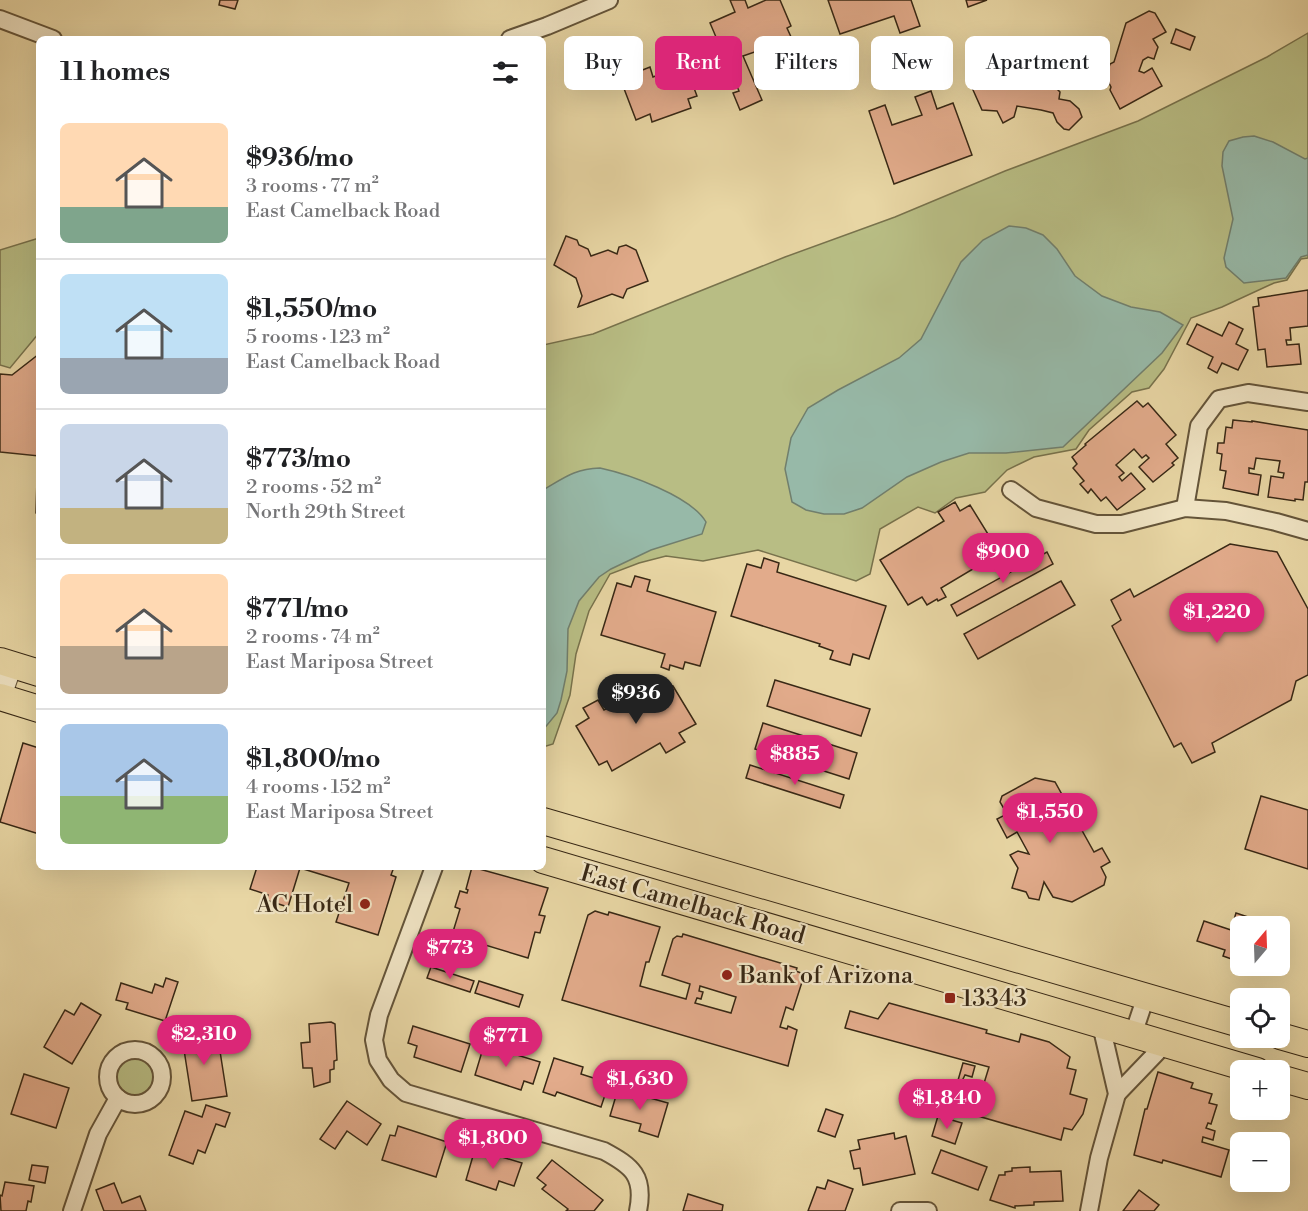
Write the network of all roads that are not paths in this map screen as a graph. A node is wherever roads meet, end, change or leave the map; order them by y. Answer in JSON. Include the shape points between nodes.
{"nodes":[{"id":1,"x":609,"y":0,"type":"edge"},
{"id":2,"x":0,"y":20,"type":"edge"},
{"id":3,"x":45,"y":36,"type":"edge"},
{"id":4,"x":519,"y":36,"type":"edge"},
{"id":5,"x":1308,"y":402,"type":"edge"},
{"id":6,"x":1011,"y":490,"type":"dead end"},
{"id":7,"x":1185,"y":508,"type":"junction"},
{"id":8,"x":1308,"y":531,"type":"edge"},
{"id":9,"x":6,"y":663,"type":"edge"},
{"id":10,"x":36,"y":672,"type":"edge"},
{"id":11,"x":0,"y":698,"type":"edge"},
{"id":12,"x":36,"y":708,"type":"edge"},
{"id":13,"x":546,"y":821,"type":"edge"},
{"id":14,"x":546,"y":861,"type":"edge"},
{"id":15,"x":433,"y":870,"type":"edge"},
{"id":16,"x":881,"y":920,"type":"junction"},
{"id":17,"x":871,"y":957,"type":"junction"},
{"id":18,"x":1146,"y":996,"type":"junction"},
{"id":19,"x":1230,"y":1021,"type":"edge"},
{"id":20,"x":1101,"y":1025,"type":"junction"},
{"id":21,"x":1133,"y":1035,"type":"junction"},
{"id":22,"x":1290,"y":1039,"type":"edge"},
{"id":23,"x":1165,"y":1044,"type":"junction"},
{"id":24,"x":1308,"y":1044,"type":"edge"},
{"id":25,"x":1230,"y":1063,"type":"edge"},
{"id":26,"x":1290,"y":1081,"type":"edge"},
{"id":27,"x":1308,"y":1086,"type":"edge"},
{"id":28,"x":1117,"y":1094,"type":"junction"},
{"id":29,"x":118,"y":1098,"type":"dead end"},
{"id":30,"x":72,"y":1211,"type":"edge"},
{"id":31,"x":638,"y":1211,"type":"edge"},
{"id":32,"x":900,"y":1211,"type":"edge"},
{"id":33,"x":928,"y":1211,"type":"edge"},
{"id":34,"x":1089,"y":1211,"type":"edge"}],
"edges":[{"from":1,"to":4,"type":"street"},
{"from":2,"to":3,"type":"street"},
{"from":5,"to":7,"type":"street","via":[[1248,393],[1219,399],[1199,426]]},
{"from":6,"to":7,"type":"street","via":[[1036,508],[1096,524],[1122,524]]},
{"from":7,"to":8,"type":"street","via":[[1226,511]]},
{"from":9,"to":10,"type":"main road"},
{"from":9,"to":11,"type":"street"},
{"from":11,"to":12,"type":"main road"},
{"from":13,"to":16,"type":"main road","name":"East Camelback Road"},
{"from":14,"to":17,"type":"main road","name":"East Camelback Road"},
{"from":15,"to":31,"type":"street","via":[[379,1014],[374,1040],[378,1060],[391,1080],[406,1093],[603,1150],[627,1163],[639,1182]]},
{"from":16,"to":17,"type":"main road"},
{"from":16,"to":18,"type":"main road","name":"East Camelback Road"},
{"from":17,"to":20,"type":"main road","name":"East Camelback Road"},
{"from":18,"to":19,"type":"main road","name":"East Camelback Road"},
{"from":18,"to":21,"type":"street"},
{"from":20,"to":21,"type":"main road","name":"East Camelback Road"},
{"from":20,"to":28,"type":"street"},
{"from":21,"to":23,"type":"main road","name":"East Camelback Road"},
{"from":22,"to":24,"type":"main road"},
{"from":23,"to":25,"type":"main road","name":"East Camelback Road"},
{"from":23,"to":28,"type":"street"},
{"from":26,"to":27,"type":"main road"},
{"from":28,"to":34,"type":"street"},
{"from":29,"to":30,"type":"street","via":[[98,1134]]},
{"from":32,"to":33,"type":"street"}]}
